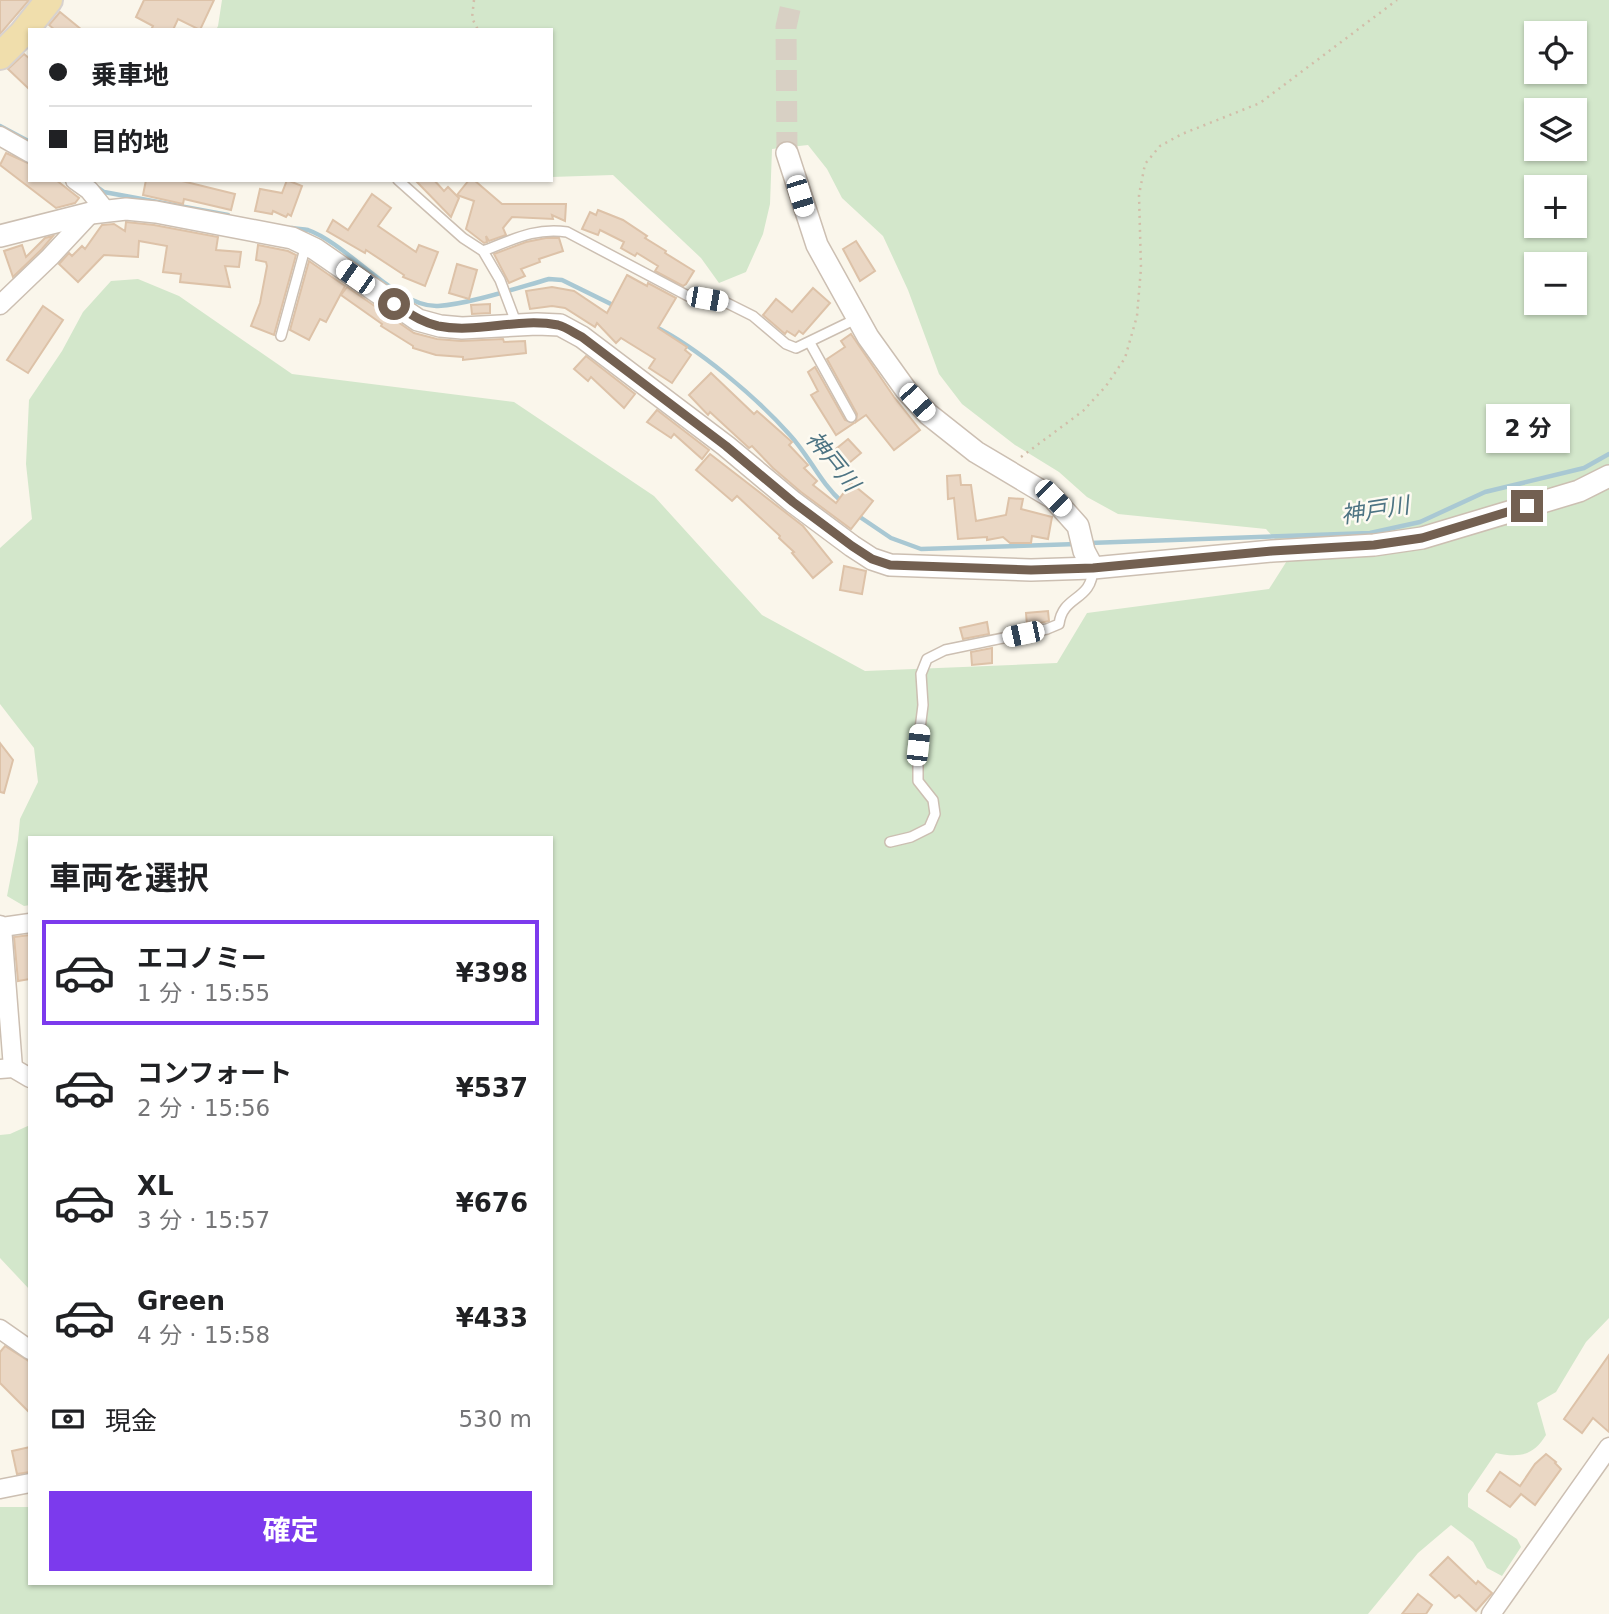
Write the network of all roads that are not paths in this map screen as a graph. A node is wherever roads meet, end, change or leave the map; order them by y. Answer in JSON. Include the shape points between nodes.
{"nodes":[{"id":1,"x":49,"y":0,"type":"edge"},
{"id":2,"x":0,"y":56,"type":"edge"},
{"id":3,"x":0,"y":135,"type":"edge"},
{"id":4,"x":28,"y":152,"type":"edge"},
{"id":5,"x":787,"y":153,"type":"tunnel mouth"},
{"id":6,"x":78,"y":182,"type":"edge"},
{"id":7,"x":400,"y":182,"type":"edge"},
{"id":8,"x":99,"y":212,"type":"junction"},
{"id":9,"x":0,"y":236,"type":"edge"},
{"id":10,"x":306,"y":245,"type":"junction"},
{"id":11,"x":483,"y":251,"type":"junction"},
{"id":12,"x":0,"y":305,"type":"edge"},
{"id":13,"x":858,"y":318,"type":"junction"},
{"id":14,"x":517,"y":325,"type":"junction"},
{"id":15,"x":281,"y":336,"type":"dead end"},
{"id":16,"x":810,"y":343,"type":"junction"},
{"id":17,"x":851,"y":417,"type":"dead end"},
{"id":18,"x":1609,"y":476,"type":"edge"},
{"id":19,"x":1093,"y":568,"type":"junction"},
{"id":20,"x":890,"y":842,"type":"dead end"},
{"id":21,"x":28,"y":923,"type":"edge"},
{"id":22,"x":1,"y":926,"type":"edge"},
{"id":23,"x":7,"y":1068,"type":"edge"},
{"id":24,"x":28,"y":1077,"type":"edge"},
{"id":25,"x":0,"y":1329,"type":"edge"},
{"id":26,"x":28,"y":1349,"type":"edge"},
{"id":27,"x":1609,"y":1447,"type":"edge"},
{"id":28,"x":28,"y":1483,"type":"edge"},
{"id":29,"x":0,"y":1489,"type":"edge"},
{"id":30,"x":1491,"y":1614,"type":"edge"}],
"edges":[{"from":1,"to":2,"type":"main road"},
{"from":3,"to":4,"type":"street"},
{"from":5,"to":13,"type":"street","via":[[817,245]]},
{"from":6,"to":8,"type":"street","via":[[89,190]]},
{"from":7,"to":11,"type":"lane"},
{"from":8,"to":9,"type":"street"},
{"from":8,"to":10,"type":"street","via":[[156,212],[258,230]]},
{"from":8,"to":12,"type":"street"},
{"from":10,"to":14,"type":"street","via":[[418,320],[462,328]]},
{"from":10,"to":15,"type":"lane"},
{"from":11,"to":14,"type":"lane"},
{"from":11,"to":16,"type":"lane","via":[[534,231],[567,232],[688,296],[725,302],[753,316],[790,346]]},
{"from":13,"to":16,"type":"lane"},
{"from":13,"to":19,"type":"street","via":[[906,390],[928,414],[1066,511],[1078,526]]},
{"from":14,"to":19,"type":"street","via":[[560,325],[582,337],[872,559],[890,565],[936,567]]},
{"from":16,"to":17,"type":"lane"},
{"from":18,"to":19,"type":"street","via":[[1579,491],[1422,538]]},
{"from":19,"to":20,"type":"lane","via":[[1086,592],[1065,607],[1059,624],[945,650],[927,659],[921,674],[918,781],[933,800],[936,814],[929,828]]},
{"from":21,"to":22,"type":"street"},
{"from":22,"to":23,"type":"street"},
{"from":23,"to":24,"type":"street"},
{"from":25,"to":26,"type":"street"},
{"from":27,"to":30,"type":"street"},
{"from":28,"to":29,"type":"street"}]}
